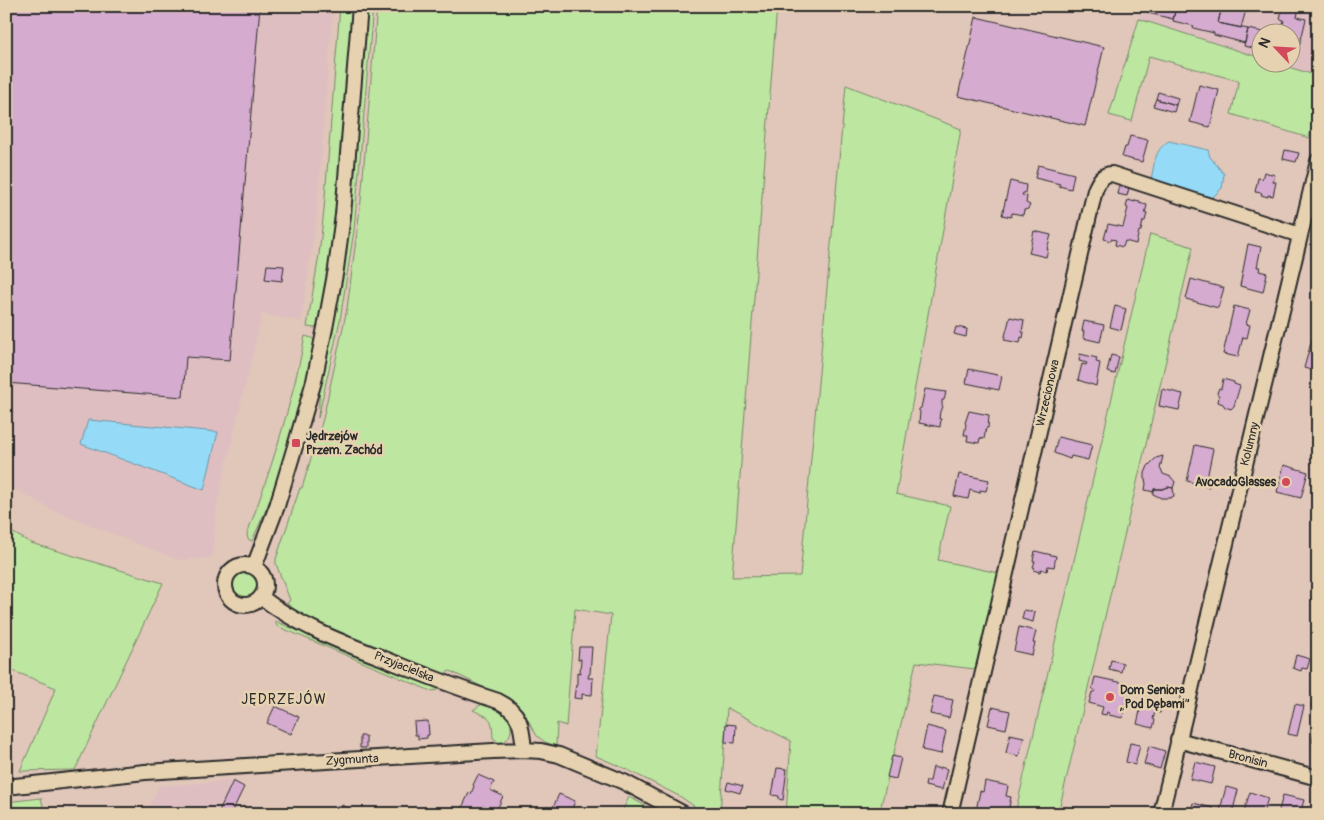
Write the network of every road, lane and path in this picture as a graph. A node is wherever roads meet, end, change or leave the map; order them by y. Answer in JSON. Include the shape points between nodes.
{"nodes":[{"id":1,"x":360,"y":6,"type":"edge"},
{"id":2,"x":1318,"y":161,"type":"edge"},
{"id":3,"x":1300,"y":235,"type":"junction"},
{"id":4,"x":254,"y":567,"type":"junction"},
{"id":5,"x":261,"y":597,"type":"junction"},
{"id":6,"x":1178,"y":740,"type":"junction"},
{"id":7,"x":524,"y":750,"type":"junction"},
{"id":8,"x":1318,"y":778,"type":"edge"},
{"id":9,"x":6,"y":787,"type":"edge"},
{"id":10,"x":684,"y":814,"type":"edge"},
{"id":11,"x":950,"y":814,"type":"edge"},
{"id":12,"x":1161,"y":814,"type":"edge"}],
"edges":[{"from":1,"to":4,"type":"street","via":[[343,215],[326,323],[294,452]]},
{"from":2,"to":3,"type":"street","name":"Kolumny"},
{"from":3,"to":6,"type":"street","name":"Kolumny"},
{"from":3,"to":11,"type":"street","name":"Wrzecionowa","via":[[1112,174],[1099,181]]},
{"from":4,"to":5,"type":"street","via":[[264,580]]},
{"from":4,"to":5,"type":"street","via":[[242,566],[232,570],[226,579],[226,591],[232,600],[242,605],[252,604]]},
{"from":5,"to":7,"type":"street","name":"Przyjacielska","via":[[277,610],[328,636],[506,705],[519,720]]},
{"from":6,"to":8,"type":"street","name":"Bronisin"},
{"from":6,"to":12,"type":"street","name":"Kolumny"},
{"from":7,"to":9,"type":"street","name":"Zygmunta","via":[[145,772]]},
{"from":7,"to":10,"type":"street","name":"Zygmunta","via":[[559,755],[624,782]]}]}
